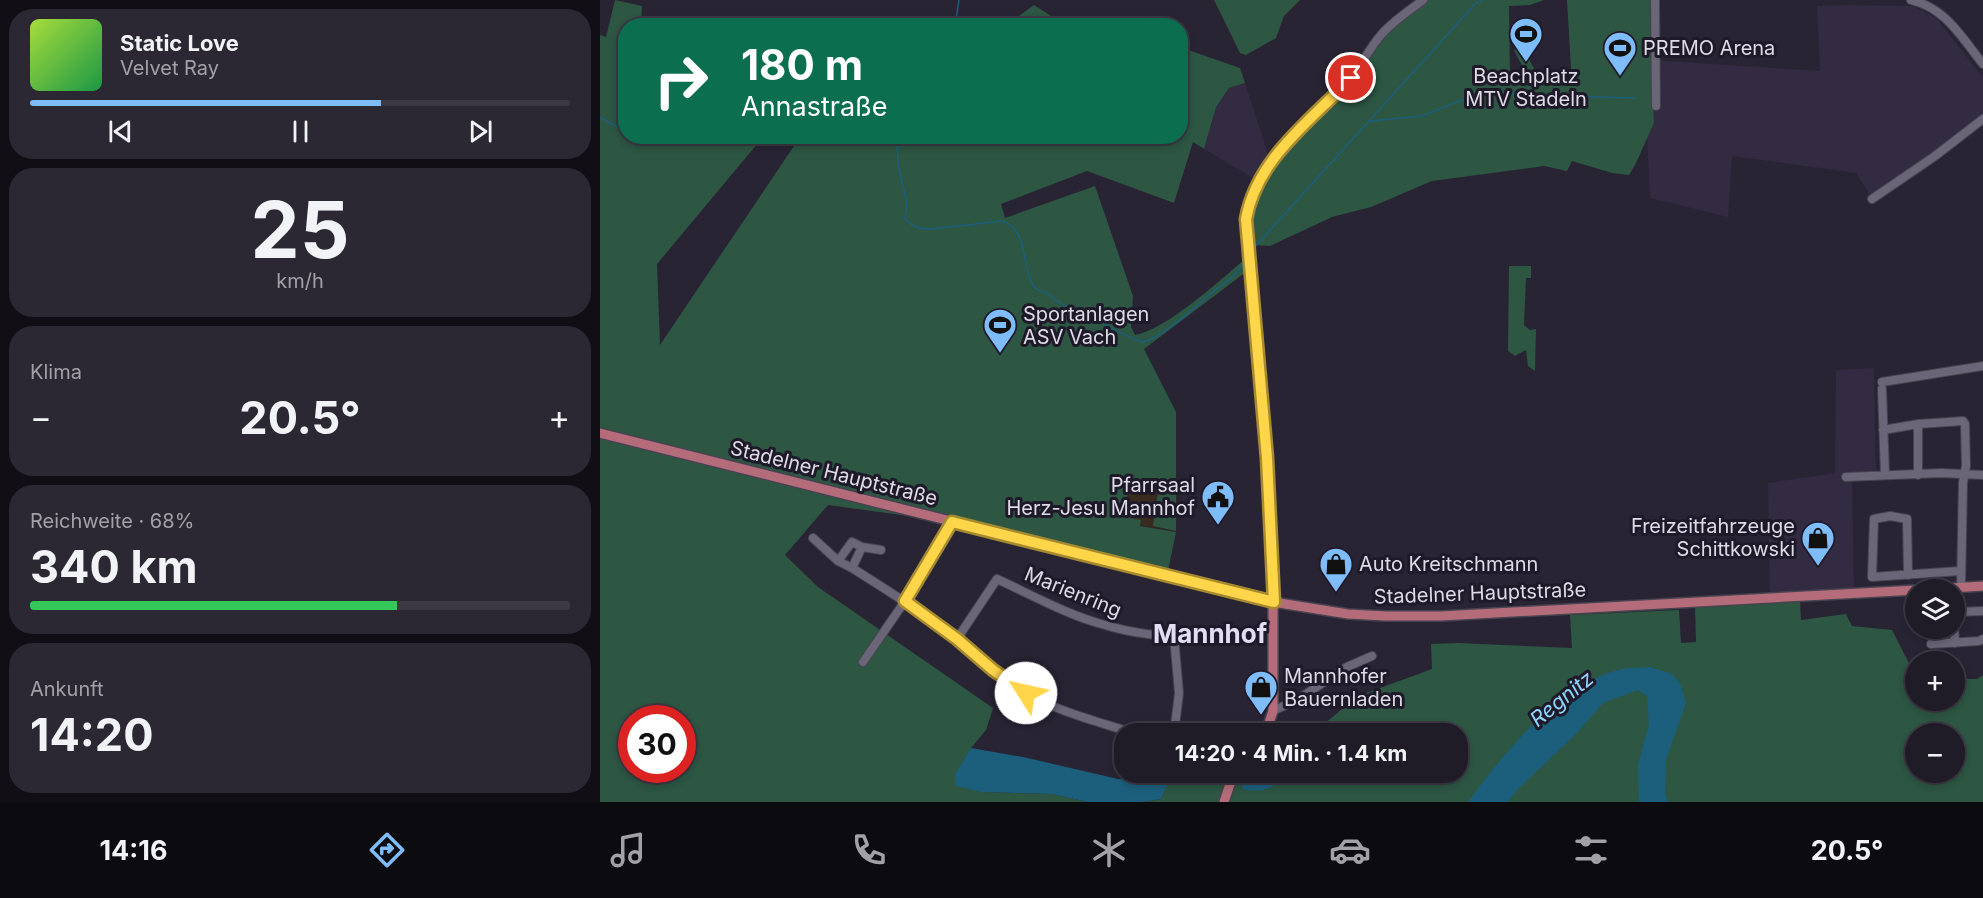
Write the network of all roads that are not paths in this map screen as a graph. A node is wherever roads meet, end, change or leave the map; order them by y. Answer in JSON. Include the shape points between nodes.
{"nodes":[{"id":1,"x":1423,"y":0,"type":"edge"},
{"id":2,"x":1655,"y":0,"type":"edge"},
{"id":3,"x":1911,"y":0,"type":"edge"},
{"id":4,"x":1983,"y":64,"type":"edge"},
{"id":5,"x":1656,"y":106,"type":"dead end"},
{"id":6,"x":1983,"y":120,"type":"edge"},
{"id":7,"x":1872,"y":199,"type":"dead end"},
{"id":8,"x":1983,"y":366,"type":"edge"},
{"id":9,"x":1918,"y":424,"type":"junction"},
{"id":10,"x":1884,"y":430,"type":"junction"},
{"id":11,"x":600,"y":433,"type":"edge"},
{"id":12,"x":1965,"y":473,"type":"junction"},
{"id":13,"x":1918,"y":475,"type":"junction"},
{"id":14,"x":1983,"y":475,"type":"edge"},
{"id":15,"x":1885,"y":476,"type":"junction"},
{"id":16,"x":1846,"y":477,"type":"dead end"},
{"id":17,"x":952,"y":522,"type":"junction"},
{"id":18,"x":813,"y":538,"type":"dead end"},
{"id":19,"x":862,"y":547,"type":"junction"},
{"id":20,"x":881,"y":550,"type":"dead end"},
{"id":21,"x":838,"y":561,"type":"junction"},
{"id":22,"x":852,"y":568,"type":"junction"},
{"id":23,"x":1960,"y":571,"type":"junction"},
{"id":24,"x":1908,"y":575,"type":"junction"},
{"id":25,"x":1960,"y":579,"type":"edge"},
{"id":26,"x":1983,"y":586,"type":"edge"},
{"id":27,"x":1965,"y":587,"type":"edge"},
{"id":28,"x":1905,"y":591,"type":"edge"},
{"id":29,"x":905,"y":601,"type":"junction"},
{"id":30,"x":1274,"y":602,"type":"junction"},
{"id":31,"x":1983,"y":611,"type":"edge"},
{"id":32,"x":1965,"y":612,"type":"edge"},
{"id":33,"x":1174,"y":637,"type":"junction"},
{"id":34,"x":1208,"y":638,"type":"dead end"},
{"id":35,"x":957,"y":639,"type":"junction"},
{"id":36,"x":1955,"y":639,"type":"edge"},
{"id":37,"x":1983,"y":639,"type":"edge"},
{"id":38,"x":1955,"y":643,"type":"junction"},
{"id":39,"x":1932,"y":644,"type":"dead end"},
{"id":40,"x":1372,"y":656,"type":"dead end"},
{"id":41,"x":863,"y":662,"type":"dead end"},
{"id":42,"x":1273,"y":711,"type":"junction"},
{"id":43,"x":1175,"y":723,"type":"edge"},
{"id":44,"x":1269,"y":723,"type":"edge"},
{"id":45,"x":1114,"y":727,"type":"edge"},
{"id":46,"x":1231,"y":783,"type":"edge"},
{"id":47,"x":1224,"y":802,"type":"edge"}],
"edges":[{"from":1,"to":30,"type":"street","via":[[1381,35],[1351,78],[1265,169],[1248,207],[1247,244],[1267,458]]},
{"from":2,"to":5,"type":"street"},
{"from":3,"to":4,"type":"street","via":[[1936,5]]},
{"from":6,"to":7,"type":"street"},
{"from":8,"to":10,"type":"street","via":[[1882,385]]},
{"from":9,"to":10,"type":"street"},
{"from":9,"to":12,"type":"street","via":[[1964,422]]},
{"from":9,"to":13,"type":"street"},
{"from":10,"to":15,"type":"street"},
{"from":11,"to":17,"type":"main road","name":"Stadelner Hauptstraße"},
{"from":12,"to":13,"type":"street"},
{"from":12,"to":14,"type":"street"},
{"from":12,"to":23,"type":"street"},
{"from":13,"to":15,"type":"street"},
{"from":15,"to":16,"type":"street"},
{"from":17,"to":29,"type":"street"},
{"from":17,"to":30,"type":"main road","name":"Stadelner Hauptstraße"},
{"from":18,"to":21,"type":"street"},
{"from":19,"to":20,"type":"street"},
{"from":19,"to":21,"type":"street","via":[[852,542]]},
{"from":19,"to":22,"type":"street"},
{"from":21,"to":22,"type":"street"},
{"from":22,"to":29,"type":"street"},
{"from":23,"to":24,"type":"street"},
{"from":23,"to":25,"type":"street"},
{"from":24,"to":24,"type":"street","via":[[1872,577],[1874,519],[1907,519]]},
{"from":26,"to":27,"type":"main road"},
{"from":28,"to":30,"type":"main road","name":"Stadelner Hauptstraße","via":[[1422,617],[1348,614]]},
{"from":29,"to":35,"type":"street"},
{"from":29,"to":41,"type":"street"},
{"from":30,"to":42,"type":"main road"},
{"from":31,"to":32,"type":"street"},
{"from":33,"to":34,"type":"street","name":"Marienring"},
{"from":33,"to":35,"type":"street","name":"Marienring","via":[[1104,625],[997,579]]},
{"from":33,"to":43,"type":"street","via":[[1179,693]]},
{"from":35,"to":45,"type":"street","via":[[1010,683],[1044,703]]},
{"from":36,"to":38,"type":"street"},
{"from":37,"to":38,"type":"street"},
{"from":38,"to":39,"type":"street"},
{"from":40,"to":42,"type":"street"},
{"from":42,"to":44,"type":"main road"},
{"from":46,"to":47,"type":"main road"}]}
